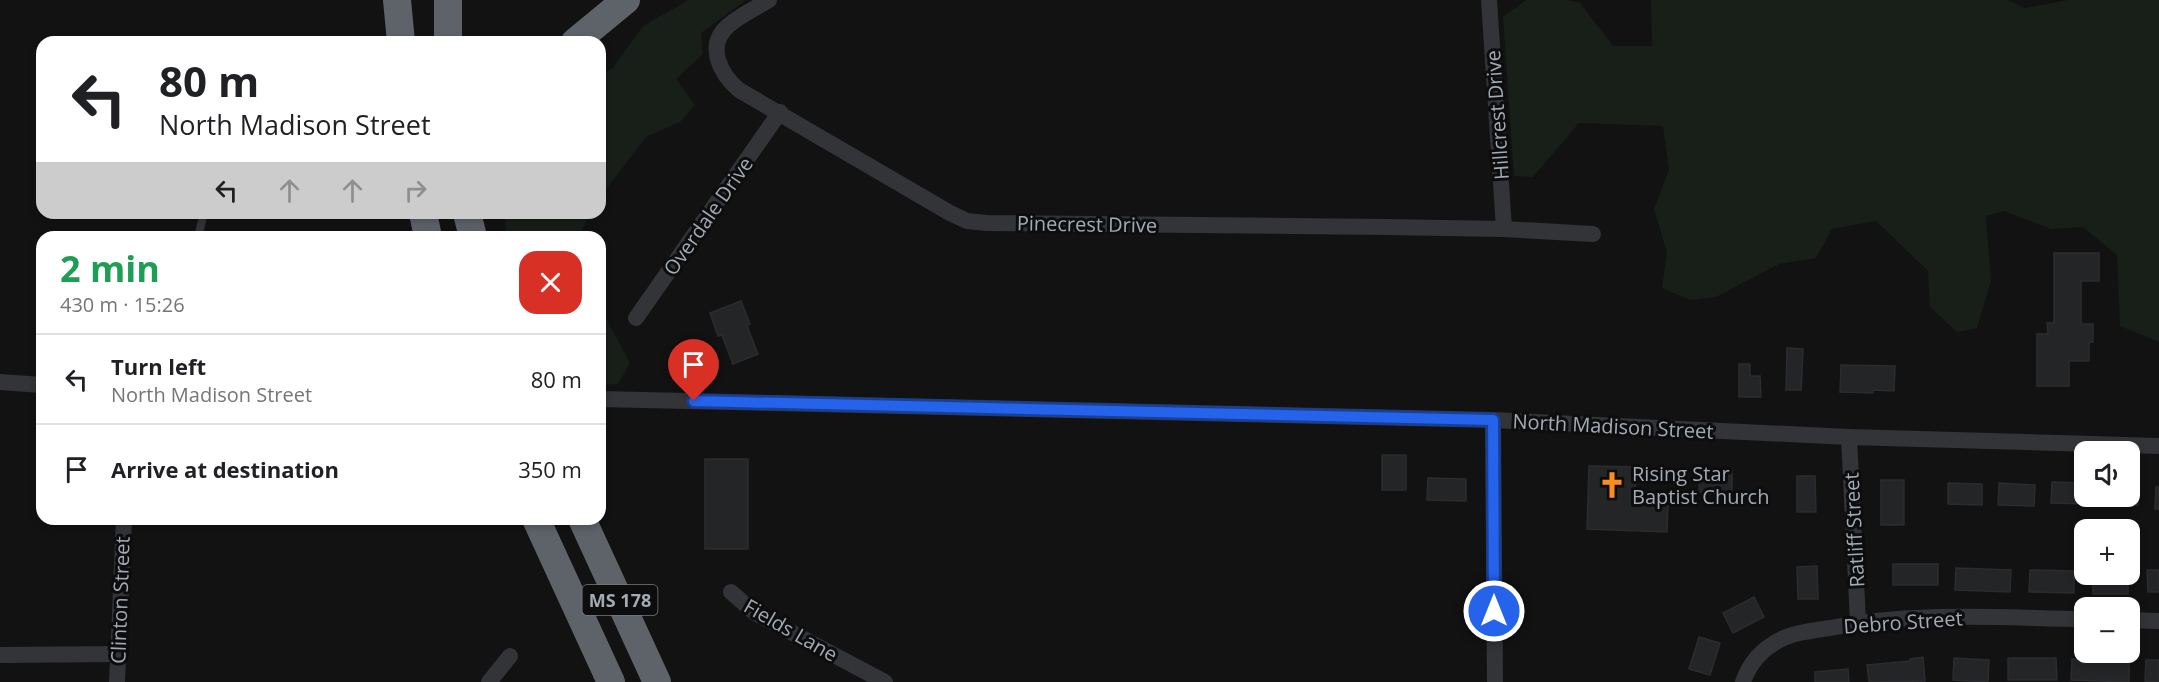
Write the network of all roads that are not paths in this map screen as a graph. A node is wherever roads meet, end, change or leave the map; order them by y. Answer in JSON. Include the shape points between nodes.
{"nodes":[{"id":1,"x":397,"y":0,"type":"edge"},
{"id":2,"x":406,"y":0,"type":"edge"},
{"id":3,"x":448,"y":0,"type":"edge"},
{"id":4,"x":626,"y":0,"type":"edge"},
{"id":5,"x":770,"y":0,"type":"edge"},
{"id":6,"x":1489,"y":0,"type":"edge"},
{"id":7,"x":402,"y":36,"type":"edge"},
{"id":8,"x":403,"y":36,"type":"edge"},
{"id":9,"x":448,"y":36,"type":"edge"},
{"id":10,"x":582,"y":36,"type":"edge"},
{"id":11,"x":780,"y":112,"type":"junction"},
{"id":12,"x":1504,"y":229,"type":"junction"},
{"id":13,"x":1593,"y":234,"type":"dead end"},
{"id":14,"x":636,"y":318,"type":"dead end"},
{"id":15,"x":0,"y":382,"type":"edge"},
{"id":16,"x":36,"y":385,"type":"edge"},
{"id":17,"x":606,"y":399,"type":"edge"},
{"id":18,"x":1493,"y":420,"type":"junction"},
{"id":19,"x":1849,"y":438,"type":"junction"},
{"id":20,"x":2159,"y":446,"type":"edge"},
{"id":21,"x":124,"y":525,"type":"edge"},
{"id":22,"x":539,"y":525,"type":"edge"},
{"id":23,"x":585,"y":525,"type":"edge"},
{"id":24,"x":731,"y":592,"type":"dead end"},
{"id":25,"x":2074,"y":619,"type":"edge"},
{"id":26,"x":2140,"y":620,"type":"edge"},
{"id":27,"x":2159,"y":621,"type":"edge"},
{"id":28,"x":1858,"y":622,"type":"junction"},
{"id":29,"x":118,"y":654,"type":"junction"},
{"id":30,"x":0,"y":655,"type":"edge"},
{"id":31,"x":510,"y":656,"type":"dead end"},
{"id":32,"x":117,"y":682,"type":"edge"},
{"id":33,"x":489,"y":682,"type":"edge"},
{"id":34,"x":611,"y":682,"type":"edge"},
{"id":35,"x":657,"y":682,"type":"edge"},
{"id":36,"x":885,"y":682,"type":"edge"},
{"id":37,"x":1495,"y":682,"type":"edge"},
{"id":38,"x":1743,"y":682,"type":"edge"}],
"edges":[{"from":1,"to":7,"type":"highway"},
{"from":2,"to":8,"type":"highway"},
{"from":3,"to":9,"type":"highway"},
{"from":4,"to":10,"type":"highway"},
{"from":5,"to":11,"type":"street","name":"Pinecrest Drive","via":[[729,24],[720,38],[717,55],[728,81]]},
{"from":6,"to":12,"type":"street","name":"Hillcrest Drive"},
{"from":11,"to":12,"type":"street","name":"Pinecrest Drive","via":[[950,213],[976,222]]},
{"from":11,"to":14,"type":"street","name":"Overdale Drive"},
{"from":12,"to":13,"type":"street","name":"Pinecrest Drive"},
{"from":15,"to":16,"type":"street"},
{"from":17,"to":18,"type":"street","name":"North Madison Street"},
{"from":18,"to":19,"type":"street","name":"North Madison Street"},
{"from":18,"to":37,"type":"street"},
{"from":19,"to":20,"type":"street","name":"North Madison Street"},
{"from":19,"to":28,"type":"street","name":"Ratliff Street"},
{"from":21,"to":29,"type":"street","name":"Clinton Street"},
{"from":22,"to":34,"type":"highway","number":"MS 178"},
{"from":23,"to":35,"type":"highway","number":"MS 178"},
{"from":24,"to":36,"type":"street","name":"Fields Lane","via":[[755,613]]},
{"from":25,"to":28,"type":"street","name":"Debro Street","via":[[1943,616]]},
{"from":26,"to":27,"type":"street"},
{"from":28,"to":38,"type":"street","name":"Debro Street","via":[[1786,637],[1757,657]]},
{"from":29,"to":30,"type":"street"},
{"from":29,"to":32,"type":"street","name":"Clinton Street"},
{"from":31,"to":33,"type":"street"}]}
